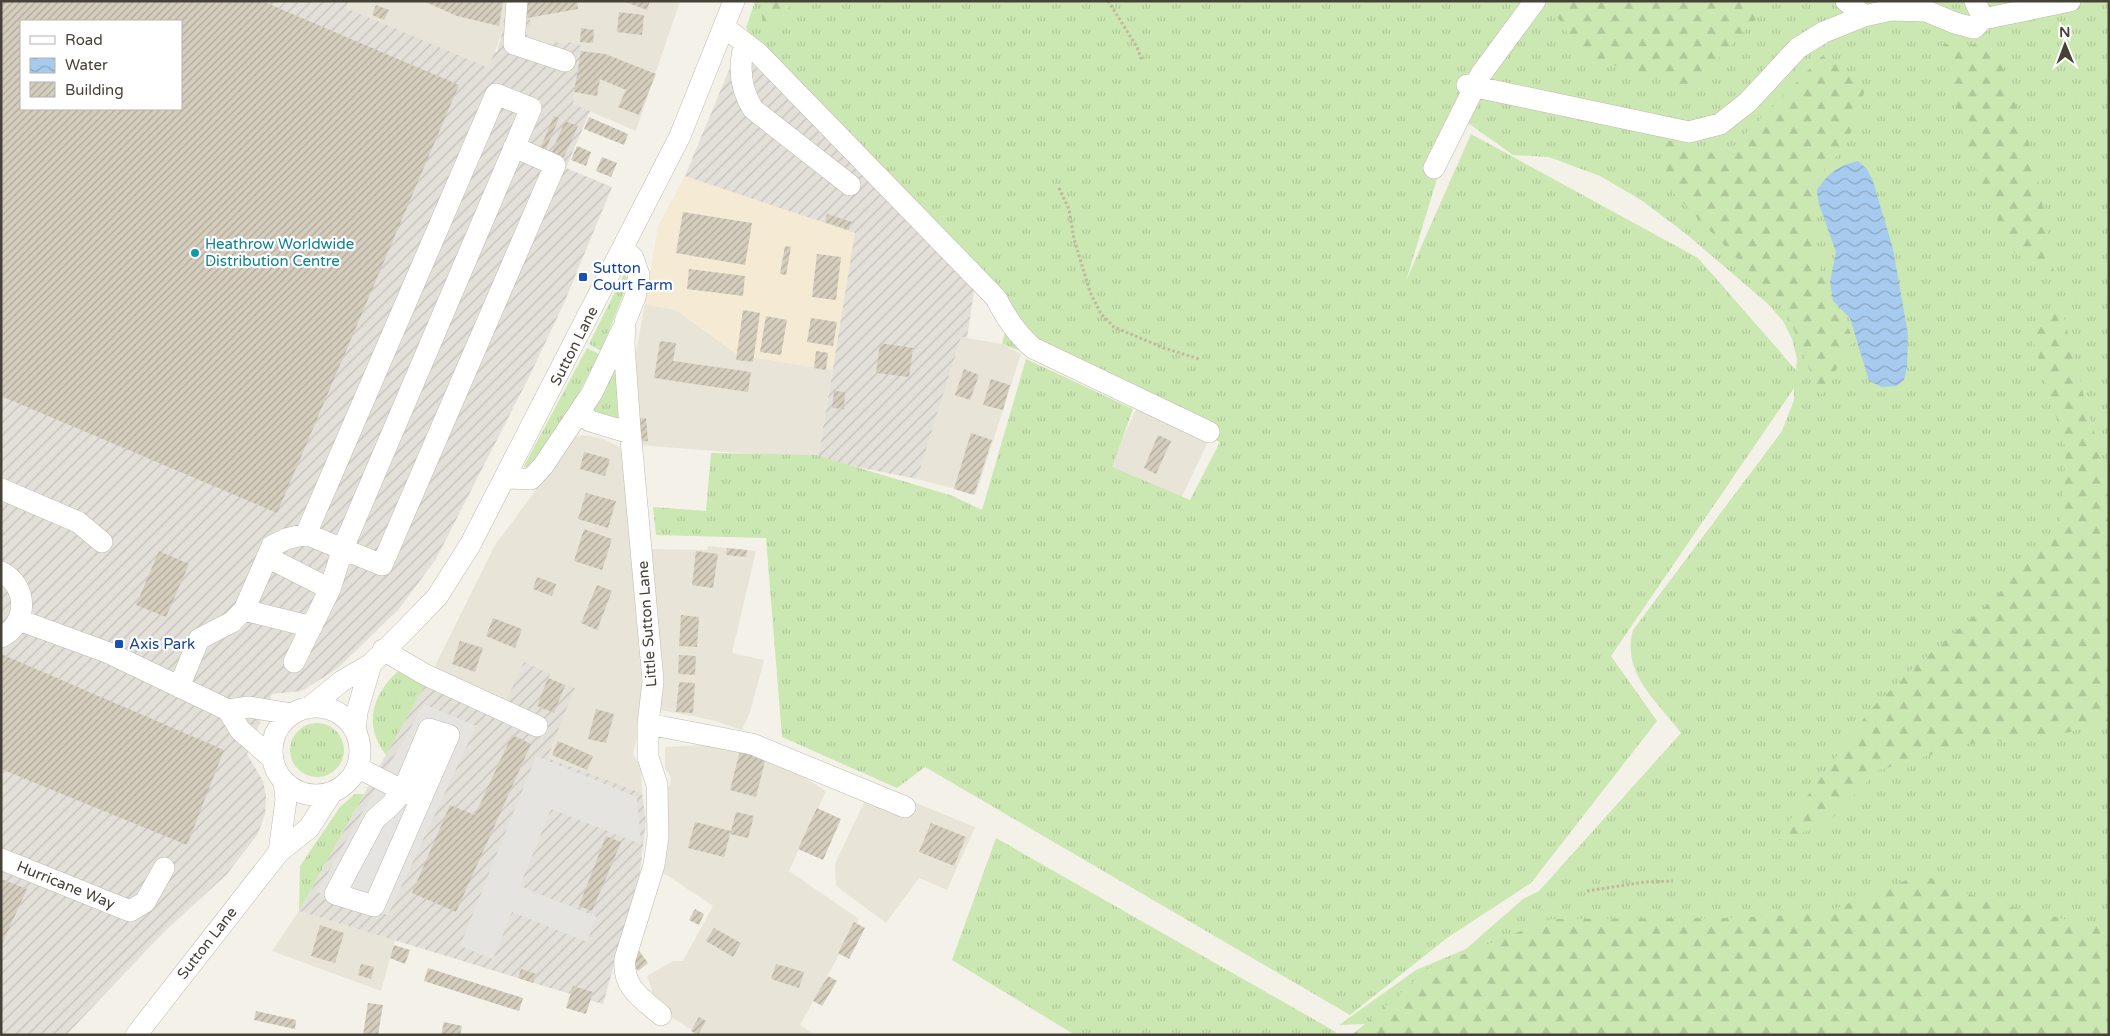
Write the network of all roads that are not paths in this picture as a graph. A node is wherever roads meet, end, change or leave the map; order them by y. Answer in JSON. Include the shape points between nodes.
{"nodes":[{"id":1,"x":517,"y":1,"type":"edge"},
{"id":2,"x":734,"y":1,"type":"edge"},
{"id":3,"x":1535,"y":1,"type":"edge"},
{"id":4,"x":1846,"y":1,"type":"edge"},
{"id":5,"x":2070,"y":1,"type":"edge"},
{"id":6,"x":1979,"y":10,"type":"edge"},
{"id":7,"x":1864,"y":16,"type":"junction"},
{"id":8,"x":724,"y":27,"type":"junction"},
{"id":9,"x":745,"y":43,"type":"junction"},
{"id":10,"x":565,"y":61,"type":"dead end"},
{"id":11,"x":1471,"y":86,"type":"junction"},
{"id":12,"x":514,"y":147,"type":"junction"},
{"id":13,"x":1434,"y":168,"type":"dead end"},
{"id":14,"x":850,"y":184,"type":"dead end"},
{"id":15,"x":624,"y":248,"type":"junction"},
{"id":16,"x":625,"y":322,"type":"junction"},
{"id":17,"x":580,"y":412,"type":"junction"},
{"id":18,"x":1209,"y":432,"type":"dead end"},
{"id":19,"x":630,"y":433,"type":"junction"},
{"id":20,"x":507,"y":478,"type":"junction"},
{"id":21,"x":1,"y":489,"type":"edge"},
{"id":22,"x":306,"y":534,"type":"junction"},
{"id":23,"x":102,"y":542,"type":"dead end"},
{"id":24,"x":343,"y":548,"type":"junction"},
{"id":25,"x":267,"y":557,"type":"junction"},
{"id":26,"x":1,"y":572,"type":"edge"},
{"id":27,"x":321,"y":608,"type":"junction"},
{"id":28,"x":244,"y":610,"type":"junction"},
{"id":29,"x":19,"y":620,"type":"junction"},
{"id":30,"x":1,"y":637,"type":"edge"},
{"id":31,"x":377,"y":657,"type":"junction"},
{"id":32,"x":294,"y":662,"type":"dead end"},
{"id":33,"x":179,"y":687,"type":"junction"},
{"id":34,"x":228,"y":710,"type":"junction"},
{"id":35,"x":301,"y":711,"type":"junction"},
{"id":36,"x":648,"y":724,"type":"junction"},
{"id":37,"x":537,"y":726,"type":"dead end"},
{"id":38,"x":355,"y":730,"type":"junction"},
{"id":39,"x":273,"y":759,"type":"junction"},
{"id":40,"x":357,"y":767,"type":"junction"},
{"id":41,"x":284,"y":781,"type":"junction"},
{"id":42,"x":332,"y":792,"type":"junction"},
{"id":43,"x":412,"y":795,"type":"junction"},
{"id":44,"x":904,"y":807,"type":"dead end"},
{"id":45,"x":279,"y":852,"type":"junction"},
{"id":46,"x":1,"y":859,"type":"edge"},
{"id":47,"x":164,"y":868,"type":"dead end"},
{"id":48,"x":661,"y":1015,"type":"dead end"},
{"id":49,"x":136,"y":1035,"type":"edge"}],
"edges":[{"from":1,"to":10,"type":"street","via":[[514,44]]},
{"from":2,"to":8,"type":"street","name":"Sutton Lane"},
{"from":3,"to":11,"type":"street"},
{"from":4,"to":7,"type":"street"},
{"from":5,"to":6,"type":"street"},
{"from":6,"to":7,"type":"street","via":[[1974,28],[1955,24],[1926,11],[1891,10]]},
{"from":7,"to":11,"type":"street","via":[[1824,32],[1798,48],[1748,102],[1720,124],[1689,132]]},
{"from":8,"to":9,"type":"street"},
{"from":8,"to":15,"type":"street","name":"Sutton Lane","via":[[680,136]]},
{"from":9,"to":14,"type":"street","via":[[740,62],[744,96],[753,109]]},
{"from":9,"to":18,"type":"street","via":[[996,298],[1012,326],[1033,348]]},
{"from":11,"to":13,"type":"street"},
{"from":12,"to":22,"type":"street","via":[[531,108],[496,94]]},
{"from":12,"to":24,"type":"street"},
{"from":12,"to":24,"type":"street","via":[[555,165],[382,565]]},
{"from":15,"to":16,"type":"street","name":"Little Sutton Lane","via":[[633,258],[639,276]]},
{"from":15,"to":20,"type":"street","name":"Sutton Lane"},
{"from":16,"to":17,"type":"street","via":[[603,373]]},
{"from":16,"to":19,"type":"street","name":"Little Sutton Lane"},
{"from":17,"to":19,"type":"street","via":[[590,421]]},
{"from":17,"to":20,"type":"street","via":[[534,476],[522,480]]},
{"from":19,"to":36,"type":"street","name":"Little Sutton Lane","via":[[653,681]]},
{"from":20,"to":31,"type":"street","name":"Sutton Lane","via":[[437,597]]},
{"from":21,"to":23,"type":"street","via":[[78,522]]},
{"from":22,"to":24,"type":"street"},
{"from":22,"to":25,"type":"street","via":[[272,546]]},
{"from":24,"to":27,"type":"street"},
{"from":25,"to":27,"type":"street"},
{"from":25,"to":28,"type":"street"},
{"from":26,"to":29,"type":"street","via":[[16,584],[21,596]]},
{"from":27,"to":28,"type":"street"},
{"from":27,"to":32,"type":"street"},
{"from":28,"to":33,"type":"street","via":[[232,622],[199,639]]},
{"from":29,"to":30,"type":"street","via":[[13,630]]},
{"from":29,"to":33,"type":"street","via":[[110,653]]},
{"from":31,"to":35,"type":"street","name":"Sutton Lane"},
{"from":31,"to":37,"type":"street","via":[[426,675]]},
{"from":31,"to":38,"type":"street","name":"Sutton Lane","via":[[357,712]]},
{"from":33,"to":34,"type":"street"},
{"from":34,"to":35,"type":"street"},
{"from":34,"to":39,"type":"street","via":[[240,730]]},
{"from":35,"to":38,"type":"street","via":[[320,706],[339,713]]},
{"from":35,"to":39,"type":"street","via":[[278,730]]},
{"from":36,"to":44,"type":"street","via":[[752,744]]},
{"from":36,"to":48,"type":"street","name":"Little Sutton Lane","via":[[648,756],[657,785],[658,838],[654,865],[623,973],[632,990]]},
{"from":38,"to":40,"type":"street","via":[[360,742]]},
{"from":39,"to":41,"type":"street"},
{"from":40,"to":42,"type":"street","via":[[351,778]]},
{"from":40,"to":43,"type":"street"},
{"from":41,"to":42,"type":"street","via":[[306,794]]},
{"from":41,"to":45,"type":"street","via":[[286,800]]},
{"from":42,"to":45,"type":"street","name":"Sutton Lane","via":[[309,828]]},
{"from":43,"to":43,"type":"street","via":[[374,906],[335,894],[375,819],[390,806]]},
{"from":45,"to":49,"type":"street","name":"Sutton Lane"},
{"from":46,"to":47,"type":"street","name":"Hurricane Way","via":[[130,911],[146,902]]}]}
